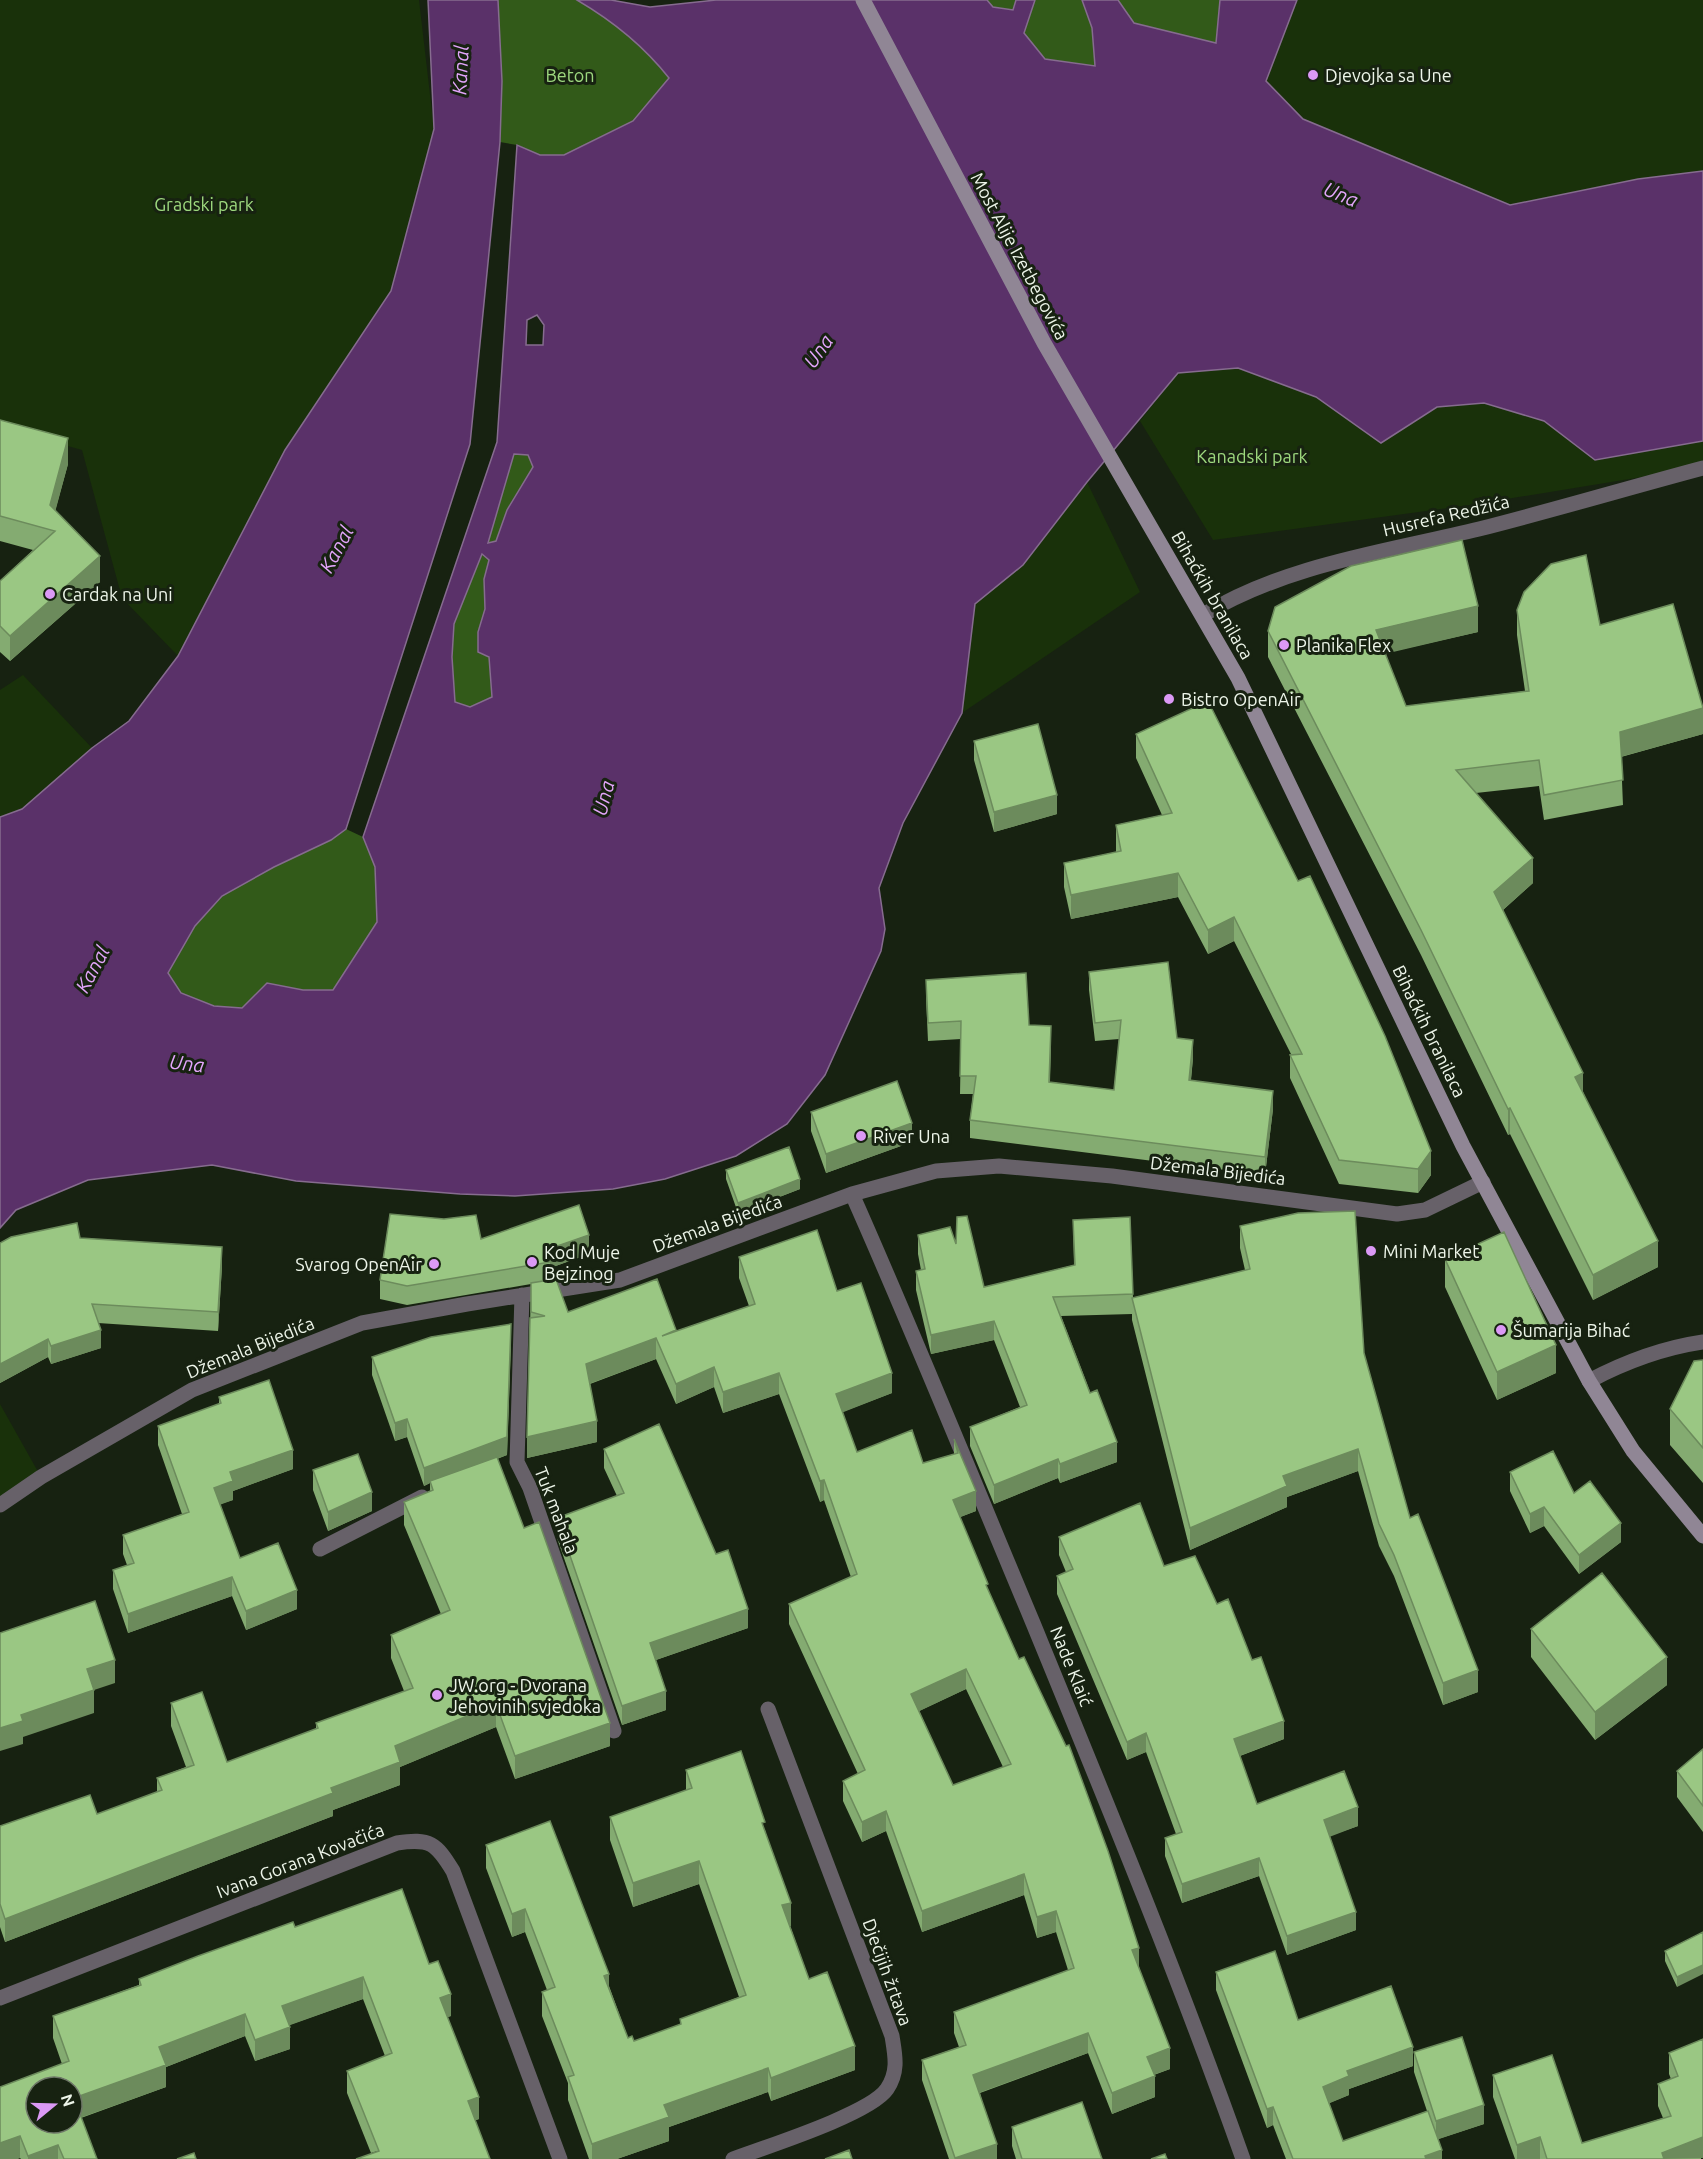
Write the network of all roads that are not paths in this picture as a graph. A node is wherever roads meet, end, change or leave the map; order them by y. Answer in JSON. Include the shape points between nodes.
{"nodes":[{"id":1,"x":863,"y":0,"type":"edge"},
{"id":2,"x":1703,"y":468,"type":"edge"},
{"id":3,"x":1150,"y":526,"type":"joint"},
{"id":4,"x":1203,"y":615,"type":"junction"},
{"id":5,"x":1483,"y":1182,"type":"junction"},
{"id":6,"x":852,"y":1194,"type":"junction"},
{"id":7,"x":522,"y":1295,"type":"junction"},
{"id":8,"x":1703,"y":1342,"type":"edge"},
{"id":9,"x":1588,"y":1381,"type":"junction"},
{"id":10,"x":517,"y":1462,"type":"junction"},
{"id":11,"x":497,"y":1468,"type":"edge"},
{"id":12,"x":438,"y":1491,"type":"edge"},
{"id":13,"x":0,"y":1505,"type":"edge"},
{"id":14,"x":1703,"y":1536,"type":"edge"},
{"id":15,"x":320,"y":1549,"type":"dead end"},
{"id":16,"x":768,"y":1709,"type":"dead end"},
{"id":17,"x":614,"y":1731,"type":"dead end"},
{"id":18,"x":0,"y":1998,"type":"edge"},
{"id":19,"x":560,"y":2159,"type":"edge"},
{"id":20,"x":733,"y":2159,"type":"edge"},
{"id":21,"x":1242,"y":2159,"type":"edge"}],
"edges":[{"from":1,"to":3,"type":"main road","name":"Most Alije Izetbegovića","via":[[1044,343]]},
{"from":2,"to":4,"type":"street","name":"Husrefa Redžića","via":[[1479,529],[1300,571],[1236,595]]},
{"from":3,"to":4,"type":"main road","name":"Bihaćkih branilaca"},
{"from":4,"to":5,"type":"main road","name":"Bihaćkih branilaca","via":[[1238,678]]},
{"from":5,"to":6,"type":"street","name":"Džemala Bijedića","via":[[1425,1210],[1397,1214],[1112,1176],[999,1166],[936,1171]]},
{"from":5,"to":9,"type":"main road","name":"Bihaćkih branilaca"},
{"from":6,"to":7,"type":"street","name":"Džemala Bijedića","via":[[620,1280]]},
{"from":6,"to":21,"type":"street","name":"Nade Klaić","via":[[1141,1885]]},
{"from":7,"to":10,"type":"street","name":"Tuk mahala"},
{"from":7,"to":13,"type":"street","name":"Džemala Bijedića","via":[[362,1323],[192,1390]]},
{"from":8,"to":9,"type":"street","via":[[1621,1364]]},
{"from":9,"to":14,"type":"main road","name":"Bihaćkih branilaca","via":[[1634,1451]]},
{"from":10,"to":11,"type":"street"},
{"from":10,"to":17,"type":"street","name":"Tuk mahala","via":[[530,1488]]},
{"from":12,"to":15,"type":"street"},
{"from":16,"to":20,"type":"street","name":"Dječijih žrtava","via":[[891,2036],[896,2061],[885,2091],[859,2109]]},
{"from":18,"to":19,"type":"street","name":"Ivana Gorana Kovačića","via":[[398,1843],[422,1840],[440,1850],[453,1871]]}]}
